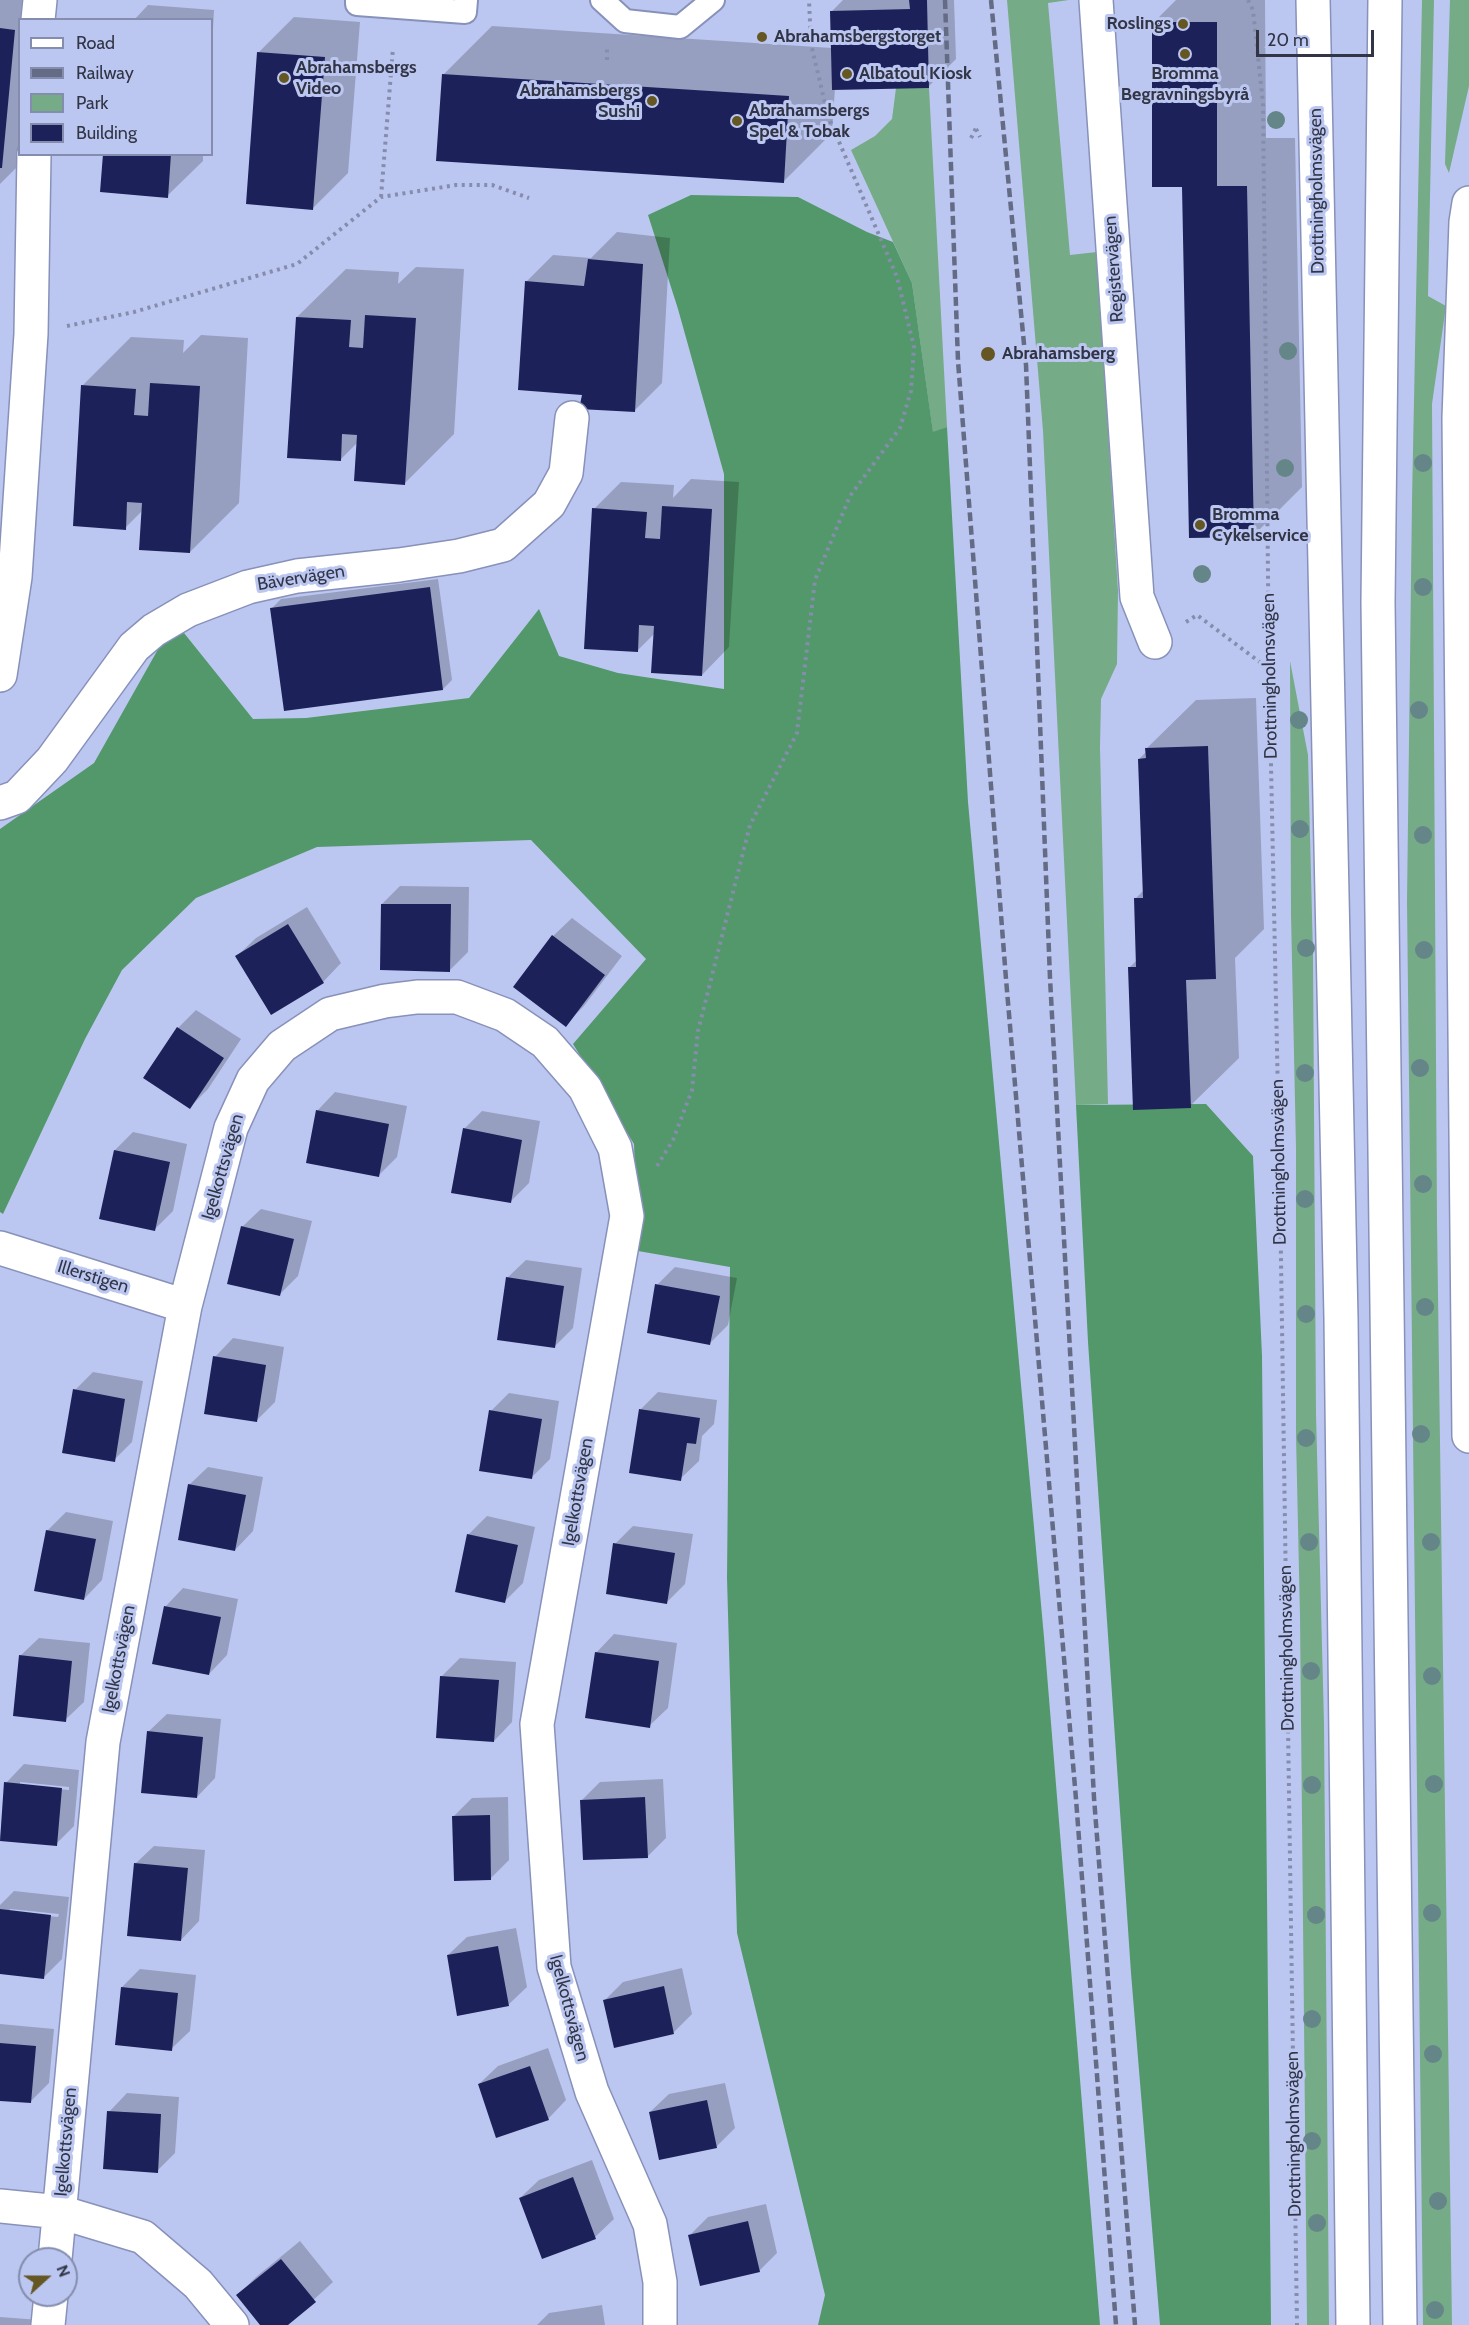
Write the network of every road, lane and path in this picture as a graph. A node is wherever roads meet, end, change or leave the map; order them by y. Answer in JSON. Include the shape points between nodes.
{"nodes":[{"id":1,"x":40,"y":0,"type":"edge"},
{"id":2,"x":357,"y":0,"type":"edge"},
{"id":3,"x":466,"y":0,"type":"edge"},
{"id":4,"x":602,"y":0,"type":"edge"},
{"id":5,"x":713,"y":0,"type":"edge"},
{"id":6,"x":809,"y":0,"type":"edge"},
{"id":7,"x":1096,"y":0,"type":"edge"},
{"id":8,"x":1248,"y":0,"type":"edge"},
{"id":9,"x":1312,"y":0,"type":"edge"},
{"id":10,"x":1385,"y":0,"type":"edge"},
{"id":11,"x":38,"y":18,"type":"edge"},
{"id":12,"x":393,"y":48,"type":"dead end"},
{"id":13,"x":980,"y":137,"type":"dead end"},
{"id":14,"x":971,"y":138,"type":"dead end"},
{"id":15,"x":34,"y":156,"type":"edge"},
{"id":16,"x":381,"y":197,"type":"junction"},
{"id":17,"x":529,"y":198,"type":"dead end"},
{"id":18,"x":1469,"y":203,"type":"edge"},
{"id":19,"x":31,"y":334,"type":"junction"},
{"id":20,"x":572,"y":418,"type":"dead end"},
{"id":21,"x":1155,"y":642,"type":"joint"},
{"id":22,"x":1269,"y":669,"type":"junction"},
{"id":23,"x":0,"y":675,"type":"edge"},
{"id":24,"x":0,"y":803,"type":"edge"},
{"id":25,"x":1465,"y":803,"type":"edge"},
{"id":26,"x":656,"y":1168,"type":"dead end"},
{"id":27,"x":0,"y":1248,"type":"edge"},
{"id":28,"x":186,"y":1306,"type":"junction"},
{"id":29,"x":1469,"y":1436,"type":"edge"},
{"id":30,"x":0,"y":2206,"type":"edge"},
{"id":31,"x":60,"y":2211,"type":"junction"},
{"id":32,"x":56,"y":2247,"type":"edge"},
{"id":33,"x":50,"y":2307,"type":"edge"},
{"id":34,"x":48,"y":2325,"type":"edge"},
{"id":35,"x":232,"y":2325,"type":"edge"},
{"id":36,"x":660,"y":2325,"type":"edge"},
{"id":37,"x":1297,"y":2325,"type":"edge"},
{"id":38,"x":1353,"y":2325,"type":"edge"},
{"id":39,"x":1400,"y":2325,"type":"edge"}],
"edges":[{"from":1,"to":11,"type":"street"},
{"from":2,"to":3,"type":"lane","via":[[357,4],[465,12]]},
{"from":4,"to":5,"type":"lane","via":[[625,21],[680,27]]},
{"from":6,"to":26,"type":"path","via":[[811,44],[828,116],[897,278],[914,347],[911,391],[900,428],[850,496],[815,580],[797,733],[750,825],[698,1032],[692,1090],[673,1140]]},
{"from":7,"to":21,"type":"street","name":"Registervägen","via":[[1137,597]]},
{"from":8,"to":22,"type":"path","name":"Drottningholmsvägen","via":[[1253,10],[1263,103]]},
{"from":9,"to":38,"type":"street","name":"Drottningholmsvägen","via":[[1341,1318]]},
{"from":10,"to":39,"type":"street","via":[[1378,602]]},
{"from":12,"to":16,"type":"path"},
{"from":13,"to":14,"type":"path","via":[[976,128]]},
{"from":15,"to":19,"type":"street"},
{"from":16,"to":17,"type":"path","via":[[456,185],[492,185]]},
{"from":16,"to":19,"type":"path","via":[[297,264],[134,312]]},
{"from":18,"to":25,"type":"street","via":[[1459,418]]},
{"from":19,"to":23,"type":"street","via":[[15,577]]},
{"from":20,"to":24,"type":"street","name":"Bävervägen","via":[[566,473],[549,504],[503,545],[459,556],[297,576],[248,587],[189,610],[134,647],[52,760],[17,797]]},
{"from":21,"to":22,"type":"path","via":[[1197,615]]},
{"from":22,"to":37,"type":"path","name":"Drottningholmsvägen"},
{"from":25,"to":29,"type":"street"},
{"from":27,"to":28,"type":"street","name":"Illerstigen"},
{"from":28,"to":31,"type":"street","name":"Igelkottsvägen","via":[[103,1742]]},
{"from":28,"to":36,"type":"street","name":"Igelkottsvägen","via":[[231,1128],[253,1080],[282,1046],[330,1014],[385,1001],[447,997],[505,1016],[545,1042],[585,1088],[615,1148],[627,1216],[537,1724],[554,1967],[592,2092],[650,2224],[660,2282]]},
{"from":30,"to":31,"type":"street"},
{"from":31,"to":32,"type":"street","name":"Igelkottsvägen"},
{"from":31,"to":35,"type":"street","via":[[143,2237],[198,2284]]},
{"from":33,"to":34,"type":"street"}]}
